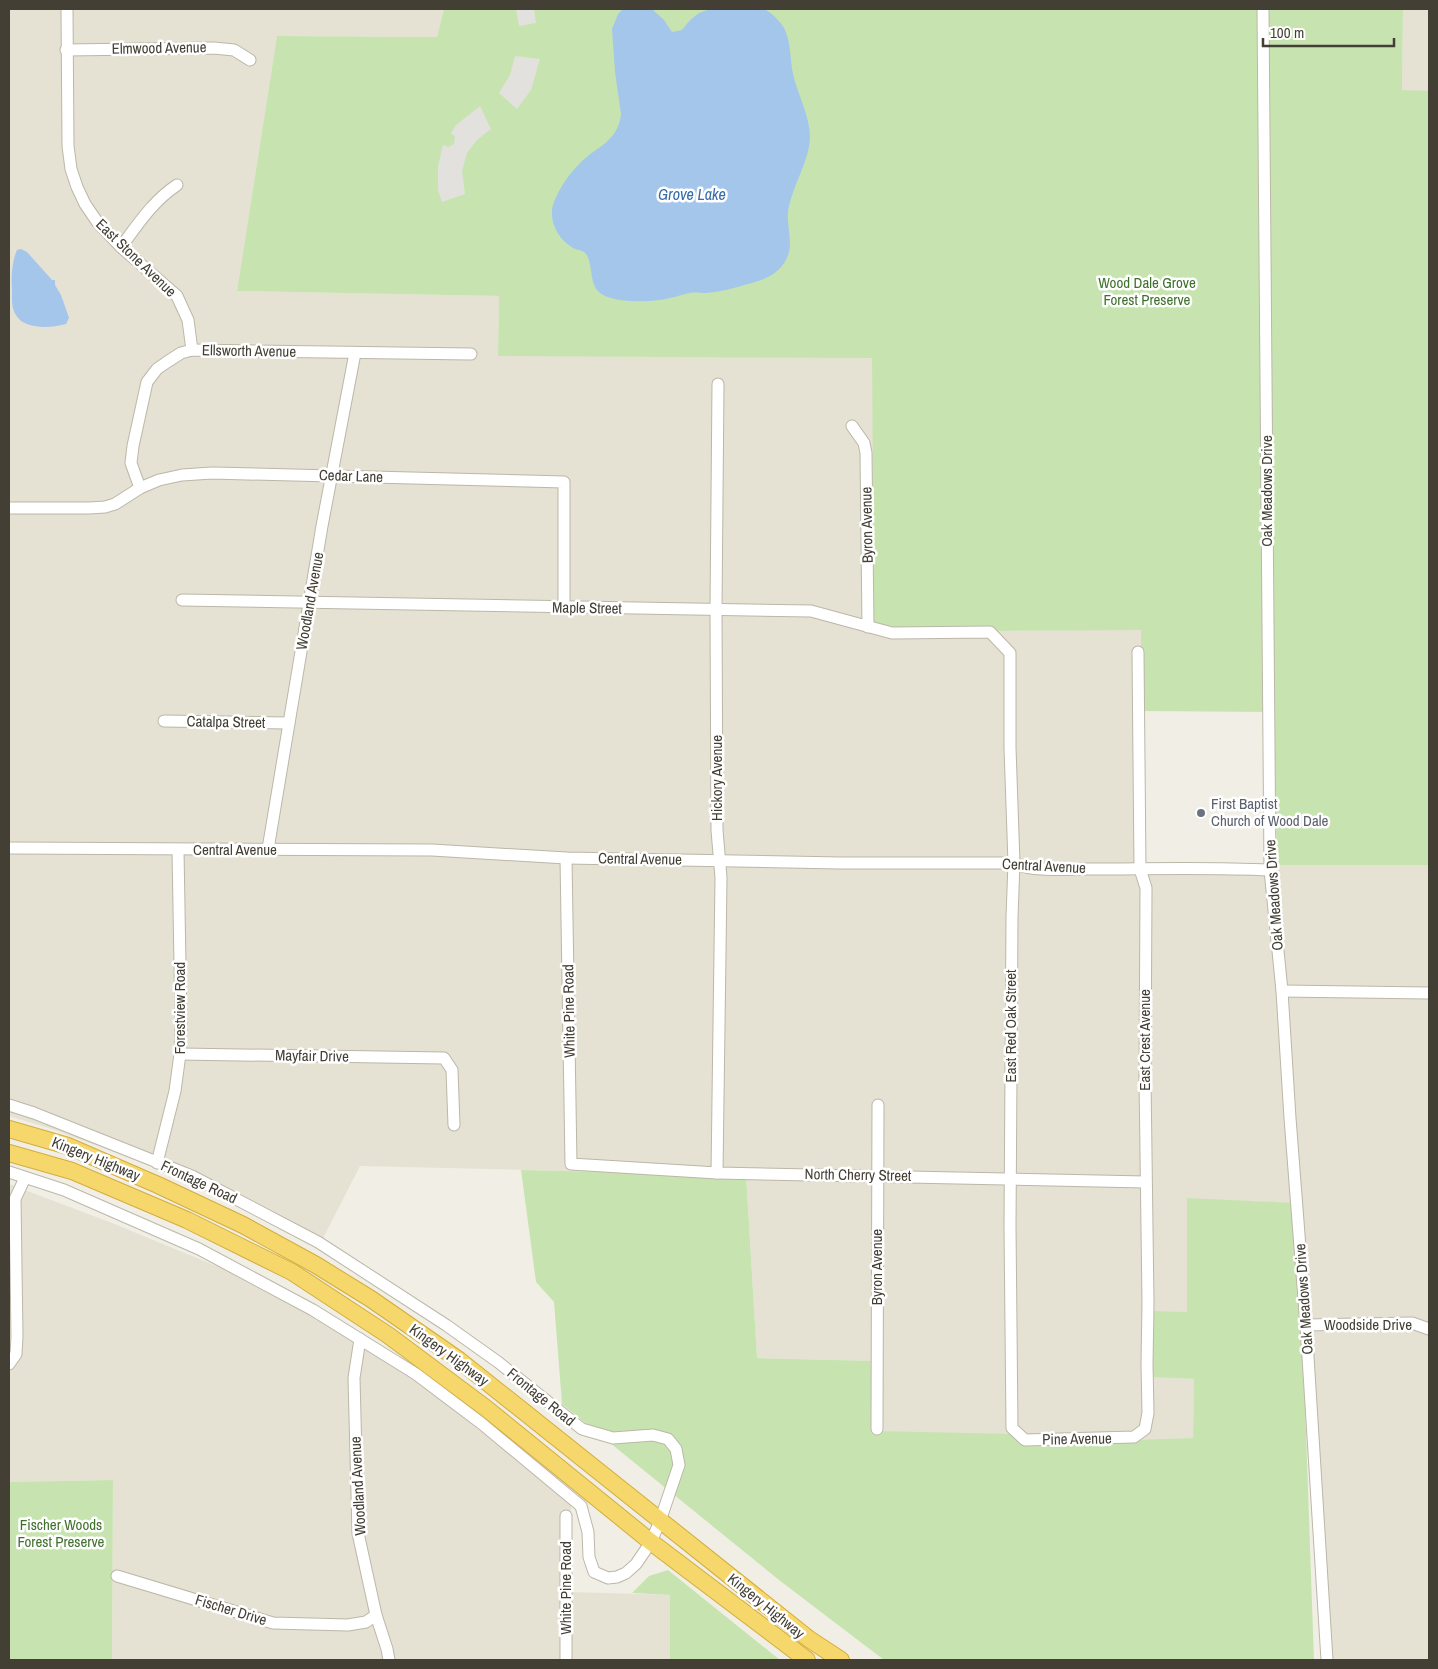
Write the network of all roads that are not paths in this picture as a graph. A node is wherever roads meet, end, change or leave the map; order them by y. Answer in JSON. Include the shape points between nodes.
{"nodes":[{"id":1,"x":67,"y":9,"type":"edge"},
{"id":2,"x":1263,"y":9,"type":"edge"},
{"id":3,"x":66,"y":50,"type":"junction"},
{"id":4,"x":250,"y":60,"type":"dead end"},
{"id":5,"x":177,"y":185,"type":"dead end"},
{"id":6,"x":121,"y":247,"type":"junction"},
{"id":7,"x":192,"y":350,"type":"junction"},
{"id":8,"x":354,"y":353,"type":"junction"},
{"id":9,"x":471,"y":354,"type":"dead end"},
{"id":10,"x":718,"y":384,"type":"dead end"},
{"id":11,"x":852,"y":426,"type":"dead end"},
{"id":12,"x":333,"y":476,"type":"junction"},
{"id":13,"x":140,"y":488,"type":"junction"},
{"id":14,"x":9,"y":508,"type":"edge"},
{"id":15,"x":182,"y":600,"type":"dead end"},
{"id":16,"x":310,"y":602,"type":"junction"},
{"id":17,"x":564,"y":608,"type":"junction"},
{"id":18,"x":716,"y":610,"type":"junction"},
{"id":19,"x":868,"y":627,"type":"junction"},
{"id":20,"x":990,"y":632,"type":"joint"},
{"id":21,"x":1138,"y":652,"type":"dead end"},
{"id":22,"x":164,"y":721,"type":"dead end"},
{"id":23,"x":289,"y":723,"type":"junction"},
{"id":24,"x":9,"y":848,"type":"edge"},
{"id":25,"x":268,"y":849,"type":"junction"},
{"id":26,"x":178,"y":850,"type":"junction"},
{"id":27,"x":566,"y":858,"type":"junction"},
{"id":28,"x":718,"y":860,"type":"junction"},
{"id":29,"x":1014,"y":863,"type":"junction"},
{"id":30,"x":1140,"y":869,"type":"junction"},
{"id":31,"x":1270,"y":870,"type":"junction"},
{"id":32,"x":1282,"y":991,"type":"junction"},
{"id":33,"x":1429,"y":993,"type":"edge"},
{"id":34,"x":180,"y":1054,"type":"junction"},
{"id":35,"x":878,"y":1105,"type":"dead end"},
{"id":36,"x":9,"y":1106,"type":"edge"},
{"id":37,"x":454,"y":1125,"type":"dead end"},
{"id":38,"x":9,"y":1129,"type":"edge"},
{"id":39,"x":9,"y":1153,"type":"edge"},
{"id":40,"x":157,"y":1162,"type":"junction"},
{"id":41,"x":571,"y":1164,"type":"joint"},
{"id":42,"x":9,"y":1172,"type":"edge"},
{"id":43,"x":717,"y":1173,"type":"junction"},
{"id":44,"x":877,"y":1176,"type":"junction"},
{"id":45,"x":25,"y":1178,"type":"junction"},
{"id":46,"x":1011,"y":1178,"type":"junction"},
{"id":47,"x":1145,"y":1182,"type":"junction"},
{"id":48,"x":1306,"y":1325,"type":"junction"},
{"id":49,"x":1429,"y":1329,"type":"edge"},
{"id":50,"x":360,"y":1339,"type":"junction"},
{"id":51,"x":9,"y":1364,"type":"edge"},
{"id":52,"x":1012,"y":1428,"type":"joint"},
{"id":53,"x":1145,"y":1428,"type":"joint"},
{"id":54,"x":877,"y":1429,"type":"dead end"},
{"id":55,"x":566,"y":1516,"type":"dead end"},
{"id":56,"x":660,"y":1521,"type":"junction"},
{"id":57,"x":651,"y":1542,"type":"junction"},
{"id":58,"x":117,"y":1576,"type":"dead end"},
{"id":59,"x":376,"y":1615,"type":"junction"},
{"id":60,"x":388,"y":1660,"type":"edge"},
{"id":61,"x":566,"y":1660,"type":"edge"},
{"id":62,"x":807,"y":1660,"type":"edge"},
{"id":63,"x":841,"y":1660,"type":"edge"},
{"id":64,"x":1327,"y":1660,"type":"edge"}],
"edges":[{"from":1,"to":3,"type":"street","name":"East Stone Avenue"},
{"from":2,"to":31,"type":"street","name":"Oak Meadows Drive"},
{"from":3,"to":4,"type":"street","name":"Elmwood Avenue","via":[[214,48],[234,50]]},
{"from":3,"to":6,"type":"street","name":"East Stone Avenue","via":[[71,169],[85,204]]},
{"from":5,"to":6,"type":"street","via":[[150,207]]},
{"from":6,"to":7,"type":"street","name":"East Stone Avenue","via":[[177,296],[188,320]]},
{"from":7,"to":8,"type":"street","name":"Ellsworth Avenue"},
{"from":7,"to":13,"type":"street","name":"Ellsworth Avenue","via":[[181,353],[157,369],[148,382],[132,446],[131,463]]},
{"from":8,"to":9,"type":"street","name":"Ellsworth Avenue"},
{"from":8,"to":12,"type":"street","name":"Woodland Avenue"},
{"from":10,"to":18,"type":"street","name":"Hickory Avenue"},
{"from":11,"to":19,"type":"street","name":"Byron Avenue","via":[[864,442],[866,452]]},
{"from":12,"to":13,"type":"street","name":"Cedar Lane","via":[[212,473],[159,480]]},
{"from":12,"to":16,"type":"street","name":"Woodland Avenue"},
{"from":12,"to":17,"type":"street","name":"Cedar Lane","via":[[564,482]]},
{"from":13,"to":14,"type":"street","name":"Cedar Lane","via":[[115,504],[105,506]]},
{"from":15,"to":16,"type":"street","name":"Maple Street"},
{"from":16,"to":17,"type":"street","name":"Maple Street"},
{"from":16,"to":23,"type":"street","name":"Woodland Avenue"},
{"from":17,"to":18,"type":"street","name":"Maple Street"},
{"from":18,"to":19,"type":"street","name":"Maple Street","via":[[811,612]]},
{"from":18,"to":28,"type":"street","name":"Hickory Avenue"},
{"from":19,"to":20,"type":"street","name":"Maple Street","via":[[892,634]]},
{"from":20,"to":29,"type":"street","name":"East Red Oak Street","via":[[1010,653]]},
{"from":21,"to":30,"type":"street","name":"East Crest Avenue"},
{"from":22,"to":23,"type":"street","name":"Catalpa Street"},
{"from":23,"to":25,"type":"street","name":"Woodland Avenue"},
{"from":24,"to":26,"type":"street","name":"Central Avenue"},
{"from":25,"to":26,"type":"street","name":"Central Avenue"},
{"from":25,"to":27,"type":"street","name":"Central Avenue","via":[[432,850]]},
{"from":26,"to":34,"type":"street","name":"Forestview Road"},
{"from":27,"to":28,"type":"street","name":"Central Avenue"},
{"from":27,"to":41,"type":"street","name":"White Pine Road"},
{"from":28,"to":29,"type":"street","name":"Central Avenue"},
{"from":28,"to":43,"type":"street","name":"Hickory Avenue","via":[[721,878]]},
{"from":29,"to":30,"type":"street","name":"Central Avenue","via":[[1021,867]]},
{"from":29,"to":46,"type":"street","name":"East Red Oak Street"},
{"from":30,"to":31,"type":"street","name":"Central Avenue"},
{"from":30,"to":47,"type":"street","name":"East Crest Avenue","via":[[1146,888]]},
{"from":31,"to":32,"type":"street","name":"Oak Meadows Drive"},
{"from":32,"to":33,"type":"street"},
{"from":32,"to":48,"type":"street","name":"Oak Meadows Drive"},
{"from":34,"to":37,"type":"street","name":"Mayfair Drive","via":[[444,1058],[452,1070]]},
{"from":34,"to":40,"type":"street","name":"Forestview Road","via":[[176,1092]]},
{"from":35,"to":44,"type":"street","name":"Byron Avenue"},
{"from":36,"to":40,"type":"street","name":"Frontage Road"},
{"from":38,"to":56,"type":"highway","name":"Kingery Highway","via":[[68,1146],[158,1185],[243,1225],[316,1265],[459,1360]]},
{"from":39,"to":57,"type":"highway","name":"Kingery Highway","via":[[72,1171],[187,1220],[292,1272],[388,1335],[487,1409]]},
{"from":40,"to":56,"type":"street","name":"Frontage Road","via":[[192,1176],[318,1242],[446,1325],[582,1429],[613,1438],[652,1435],[668,1439],[676,1449],[679,1465]]},
{"from":41,"to":43,"type":"street","name":"North Cherry Street"},
{"from":42,"to":45,"type":"street","name":"Frontage Road"},
{"from":43,"to":44,"type":"street","name":"North Cherry Street"},
{"from":44,"to":46,"type":"street","name":"North Cherry Street"},
{"from":44,"to":54,"type":"street","name":"Byron Avenue"},
{"from":45,"to":50,"type":"street","name":"Frontage Road","via":[[64,1190],[199,1249]]},
{"from":45,"to":51,"type":"street","via":[[15,1199],[17,1336],[16,1354]]},
{"from":46,"to":47,"type":"street","name":"North Cherry Street"},
{"from":46,"to":52,"type":"street","name":"East Red Oak Street"},
{"from":47,"to":53,"type":"street","name":"East Crest Avenue","via":[[1148,1413]]},
{"from":48,"to":49,"type":"street","name":"Woodside Drive","via":[[1412,1323]]},
{"from":48,"to":64,"type":"street","name":"Oak Meadows Drive"},
{"from":50,"to":57,"type":"street","name":"Frontage Road","via":[[416,1374],[481,1423],[581,1506],[594,1572],[608,1578],[626,1573]]},
{"from":50,"to":59,"type":"street","name":"Woodland Avenue","via":[[354,1378],[357,1522]]},
{"from":52,"to":53,"type":"street","name":"Pine Avenue","via":[[1025,1440],[1134,1437]]},
{"from":55,"to":61,"type":"street","name":"White Pine Road"},
{"from":56,"to":57,"type":"street","name":"Frontage Road"},
{"from":56,"to":63,"type":"highway","name":"Kingery Highway","via":[[809,1639]]},
{"from":57,"to":62,"type":"highway","name":"Kingery Highway"},
{"from":58,"to":59,"type":"street","name":"Fischer Drive","via":[[273,1623],[348,1625],[366,1622]]},
{"from":59,"to":60,"type":"street","name":"Woodland Avenue"}]}
